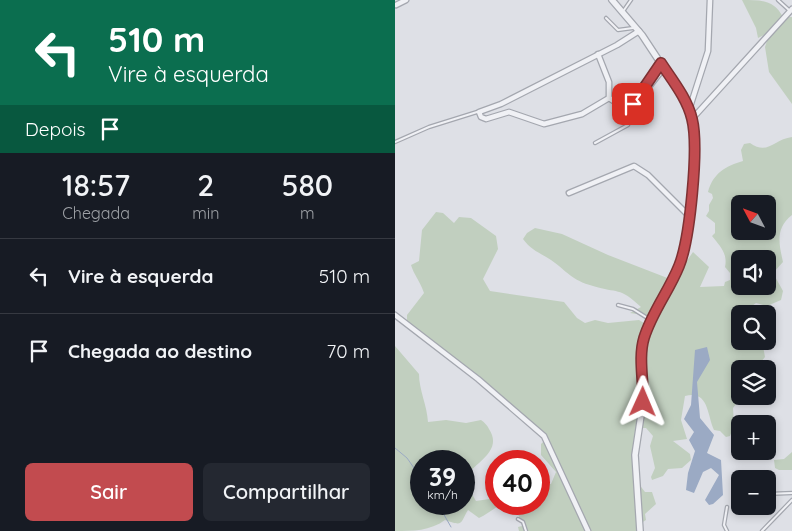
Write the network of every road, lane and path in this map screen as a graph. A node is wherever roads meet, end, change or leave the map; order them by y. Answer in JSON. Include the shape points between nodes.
{"nodes":[{"id":1,"x":406,"y":0,"type":"edge"},
{"id":2,"x":612,"y":0,"type":"edge"},
{"id":3,"x":631,"y":0,"type":"edge"},
{"id":4,"x":710,"y":0,"type":"edge"},
{"id":5,"x":778,"y":0,"type":"edge"},
{"id":6,"x":396,"y":5,"type":"dead end"},
{"id":7,"x":791,"y":10,"type":"edge"},
{"id":8,"x":622,"y":12,"type":"junction"},
{"id":9,"x":605,"y":18,"type":"dead end"},
{"id":10,"x":637,"y":29,"type":"junction"},
{"id":11,"x":598,"y":54,"type":"junction"},
{"id":12,"x":661,"y":63,"type":"junction"},
{"id":13,"x":665,"y":69,"type":"junction"},
{"id":14,"x":609,"y":98,"type":"junction"},
{"id":15,"x":689,"y":110,"type":"junction"},
{"id":16,"x":479,"y":112,"type":"junction"},
{"id":17,"x":692,"y":119,"type":"junction"},
{"id":18,"x":395,"y":142,"type":"edge"},
{"id":19,"x":595,"y":143,"type":"dead end"},
{"id":20,"x":569,"y":193,"type":"dead end"},
{"id":21,"x":689,"y":216,"type":"junction"},
{"id":22,"x":618,"y":305,"type":"dead end"},
{"id":23,"x":395,"y":315,"type":"edge"},
{"id":24,"x":651,"y":321,"type":"junction"},
{"id":25,"x":792,"y":493,"type":"edge"},
{"id":26,"x":776,"y":494,"type":"edge"},
{"id":27,"x":792,"y":500,"type":"edge"},
{"id":28,"x":727,"y":507,"type":"dead end"},
{"id":29,"x":517,"y":519,"type":"dead end"},
{"id":30,"x":526,"y":531,"type":"edge"},
{"id":31,"x":588,"y":531,"type":"edge"},
{"id":32,"x":640,"y":531,"type":"edge"},
{"id":33,"x":727,"y":531,"type":"edge"},
{"id":34,"x":762,"y":531,"type":"edge"}],
"edges":[{"from":1,"to":6,"type":"street"},
{"from":2,"to":8,"type":"street"},
{"from":3,"to":8,"type":"lane"},
{"from":4,"to":15,"type":"street","via":[[708,51]]},
{"from":5,"to":7,"type":"lane"},
{"from":7,"to":17,"type":"street"},
{"from":8,"to":10,"type":"street"},
{"from":9,"to":10,"type":"lane","via":[[618,30]]},
{"from":10,"to":11,"type":"street"},
{"from":10,"to":12,"type":"street"},
{"from":11,"to":14,"type":"street","via":[[609,82]]},
{"from":11,"to":16,"type":"street"},
{"from":12,"to":13,"type":"street"},
{"from":12,"to":14,"type":"street","via":[[630,107],[624,109]]},
{"from":13,"to":15,"type":"street"},
{"from":13,"to":19,"type":"lane","via":[[645,94],[628,125]]},
{"from":14,"to":16,"type":"street","via":[[582,114],[544,124],[509,112],[483,119]]},
{"from":15,"to":17,"type":"street"},
{"from":16,"to":18,"type":"lane","via":[[429,127]]},
{"from":17,"to":21,"type":"street","via":[[694,157]]},
{"from":20,"to":21,"type":"street","via":[[633,166],[653,179]]},
{"from":21,"to":24,"type":"street","via":[[679,267]]},
{"from":22,"to":24,"type":"lane","via":[[639,312]]},
{"from":23,"to":31,"type":"street","via":[[478,379],[544,436]]},
{"from":24,"to":32,"type":"street","via":[[642,348],[643,402],[635,442]]},
{"from":25,"to":26,"type":"lane"},
{"from":27,"to":34,"type":"lane"},
{"from":28,"to":33,"type":"lane","via":[[724,525]]},
{"from":29,"to":30,"type":"lane","via":[[523,522]]}]}
